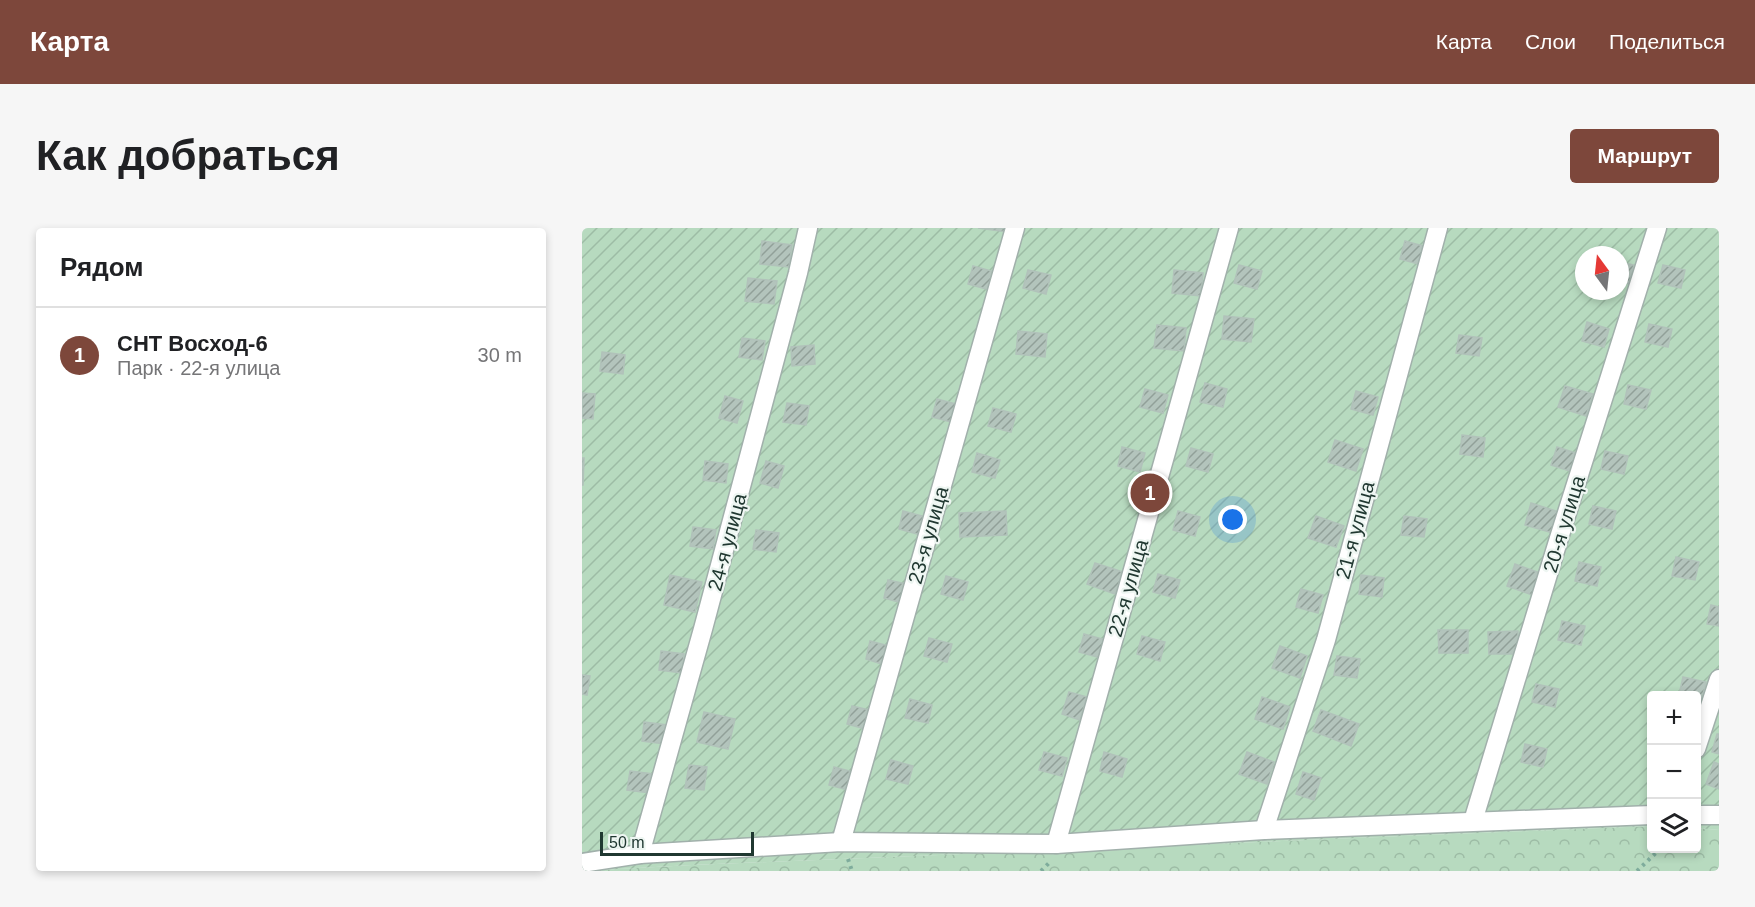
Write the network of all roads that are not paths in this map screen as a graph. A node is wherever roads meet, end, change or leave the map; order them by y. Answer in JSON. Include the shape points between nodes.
{"nodes":[{"id":1,"x":808,"y":228,"type":"edge"},
{"id":2,"x":1015,"y":228,"type":"edge"},
{"id":3,"x":1229,"y":228,"type":"edge"},
{"id":4,"x":1438,"y":228,"type":"edge"},
{"id":5,"x":1657,"y":228,"type":"edge"},
{"id":6,"x":1719,"y":679,"type":"edge"},
{"id":7,"x":1697,"y":745,"type":"edge"},
{"id":8,"x":1647,"y":815,"type":"edge"},
{"id":9,"x":1701,"y":815,"type":"edge"},
{"id":10,"x":1719,"y":815,"type":"edge"},
{"id":11,"x":1473,"y":821,"type":"junction"},
{"id":12,"x":1264,"y":830,"type":"junction"},
{"id":13,"x":841,"y":842,"type":"junction"},
{"id":14,"x":1056,"y":844,"type":"junction"},
{"id":15,"x":640,"y":854,"type":"junction"},
{"id":16,"x":582,"y":863,"type":"edge"}],
"edges":[{"from":1,"to":15,"type":"street","name":"24-я улица","via":[[725,549]]},
{"from":2,"to":13,"type":"street","name":"23-я улица"},
{"from":3,"to":14,"type":"street","name":"22-я улица"},
{"from":4,"to":12,"type":"street","name":"21-я улица","via":[[1326,640]]},
{"from":5,"to":11,"type":"street","name":"20-я улица"},
{"from":6,"to":7,"type":"street"},
{"from":8,"to":11,"type":"street"},
{"from":9,"to":10,"type":"street"},
{"from":11,"to":12,"type":"street"},
{"from":12,"to":14,"type":"street"},
{"from":13,"to":14,"type":"street"},
{"from":13,"to":15,"type":"street"},
{"from":15,"to":16,"type":"street"}]}
